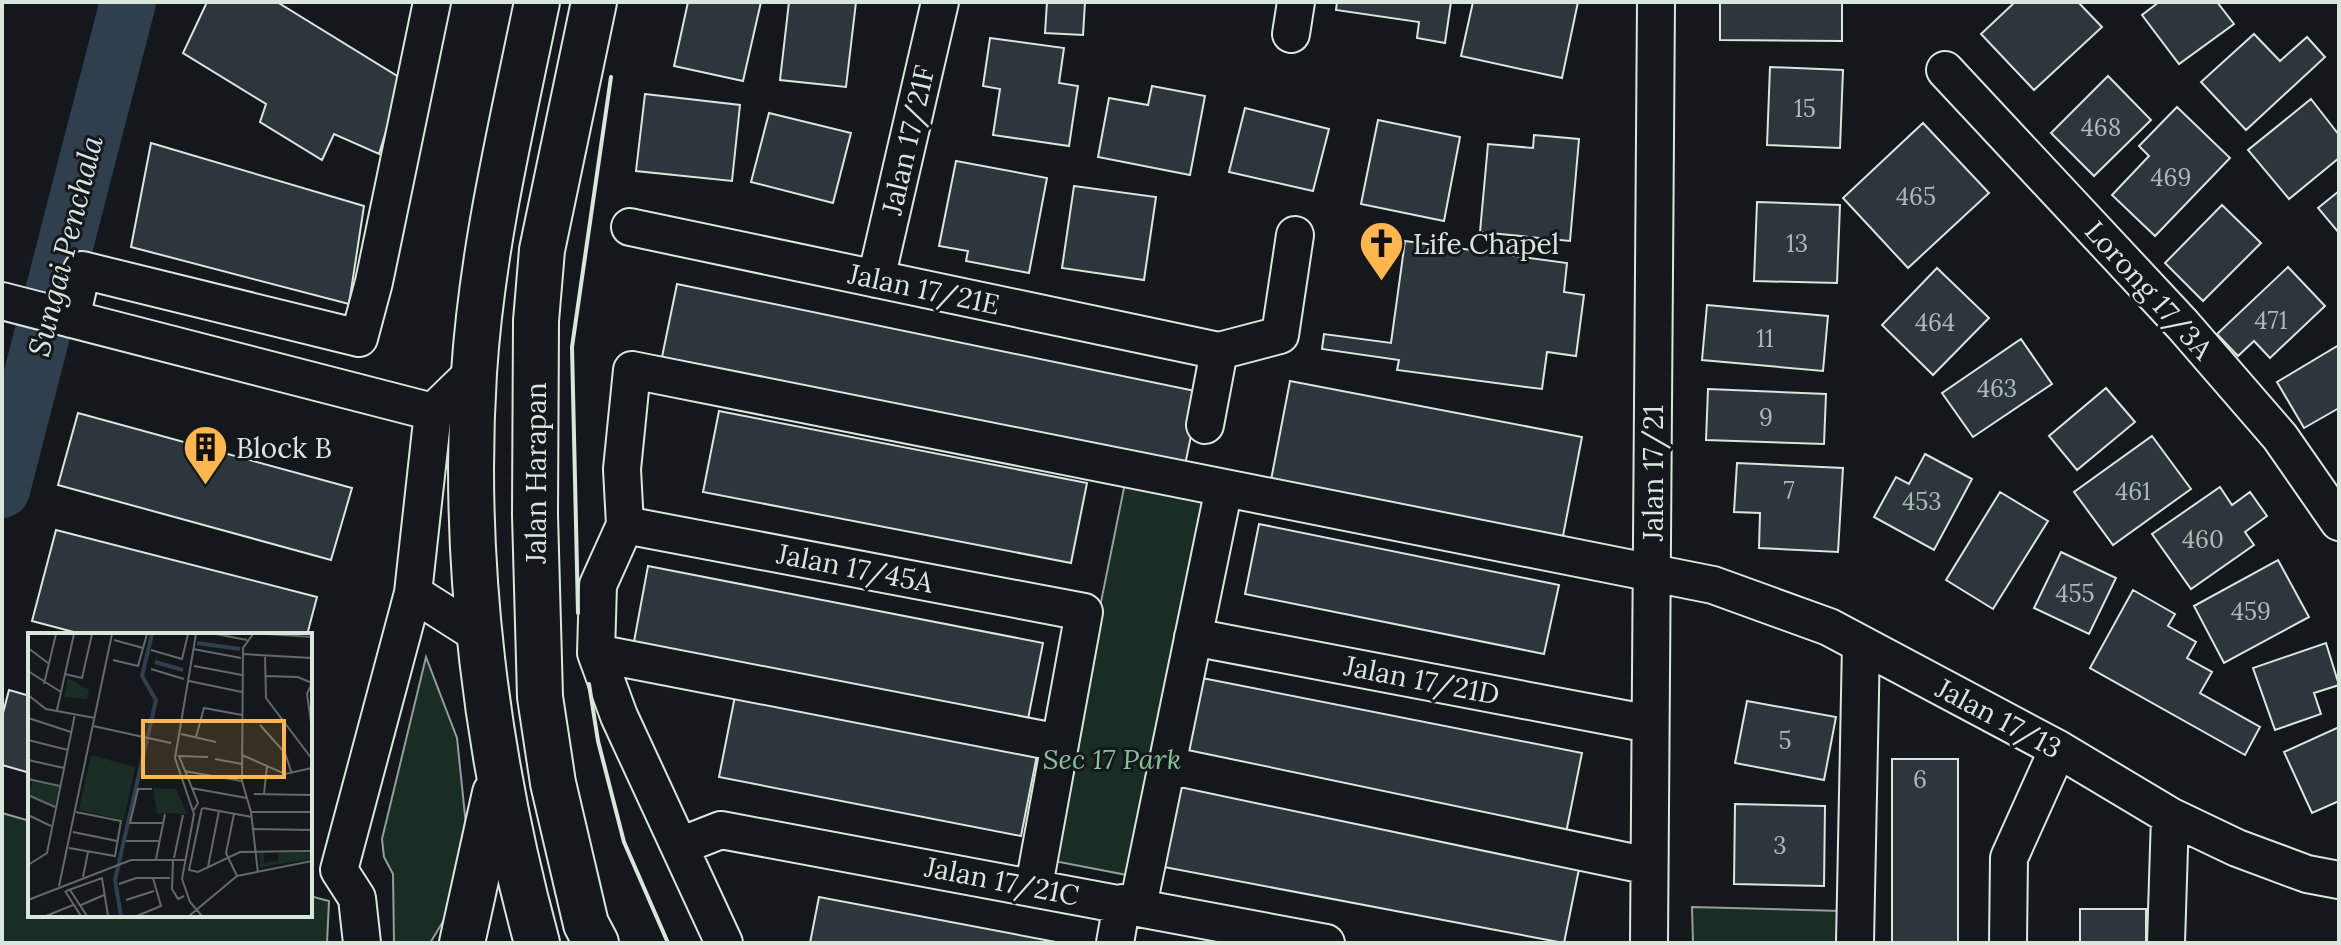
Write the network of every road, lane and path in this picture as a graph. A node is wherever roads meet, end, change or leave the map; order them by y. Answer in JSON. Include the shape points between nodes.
{"nodes":[{"id":1,"x":432,"y":2,"type":"edge"},
{"id":2,"x":537,"y":2,"type":"edge"},
{"id":3,"x":594,"y":2,"type":"edge"},
{"id":4,"x":940,"y":2,"type":"edge"},
{"id":5,"x":1656,"y":2,"type":"edge"},
{"id":6,"x":1945,"y":70,"type":"dead end"},
{"id":7,"x":630,"y":227,"type":"dead end"},
{"id":8,"x":1295,"y":235,"type":"dead end"},
{"id":9,"x":876,"y":279,"type":"junction"},
{"id":10,"x":2,"y":301,"type":"edge"},
{"id":11,"x":71,"y":319,"type":"junction"},
{"id":12,"x":1219,"y":351,"type":"junction"},
{"id":13,"x":474,"y":372,"type":"junction"},
{"id":14,"x":433,"y":412,"type":"junction"},
{"id":15,"x":1205,"y":425,"type":"dead end"},
{"id":16,"x":1224,"y":488,"type":"junction"},
{"id":17,"x":2339,"y":522,"type":"edge"},
{"id":18,"x":625,"y":525,"type":"junction"},
{"id":19,"x":1653,"y":573,"type":"junction"},
{"id":20,"x":413,"y":593,"type":"junction"},
{"id":21,"x":479,"y":635,"type":"junction"},
{"id":22,"x":1193,"y":637,"type":"junction"},
{"id":23,"x":1861,"y":644,"type":"junction"},
{"id":24,"x":596,"y":653,"type":"junction"},
{"id":25,"x":1650,"y":724,"type":"junction"},
{"id":26,"x":1060,"y":743,"type":"junction"},
{"id":27,"x":2058,"y":749,"type":"junction"},
{"id":28,"x":1167,"y":765,"type":"junction"},
{"id":29,"x":498,"y":777,"type":"junction"},
{"id":30,"x":2170,"y":816,"type":"junction"},
{"id":31,"x":680,"y":846,"type":"junction"},
{"id":32,"x":1649,"y":866,"type":"junction"},
{"id":33,"x":2339,"y":880,"type":"edge"},
{"id":34,"x":1034,"y":886,"type":"junction"},
{"id":35,"x":1130,"y":905,"type":"junction"},
{"id":36,"x":362,"y":943,"type":"edge"},
{"id":37,"x":462,"y":943,"type":"edge"},
{"id":38,"x":537,"y":943,"type":"edge"},
{"id":39,"x":596,"y":943,"type":"edge"},
{"id":40,"x":724,"y":943,"type":"edge"},
{"id":41,"x":1115,"y":943,"type":"edge"},
{"id":42,"x":1326,"y":943,"type":"edge"},
{"id":43,"x":1649,"y":943,"type":"edge"},
{"id":44,"x":1855,"y":943,"type":"edge"},
{"id":45,"x":2008,"y":943,"type":"edge"},
{"id":46,"x":2166,"y":943,"type":"edge"}],
"edges":[{"from":1,"to":11,"type":"street","via":[[359,338],[82,270]]},
{"from":2,"to":13,"type":"main road","via":[[490,247]]},
{"from":3,"to":39,"type":"main road","name":"Jalan Harapan","via":[[542,250],[536,321],[535,515],[540,697],[553,783],[586,924]]},
{"from":4,"to":9,"type":"street","name":"Jalan 17/21F"},
{"from":5,"to":19,"type":"street","name":"Jalan 17/21"},
{"from":6,"to":17,"type":"street","name":"Lorong 17/3A","via":[[2183,325],[2280,437]]},
{"from":7,"to":9,"type":"street","name":"Jalan 17/21E"},
{"from":8,"to":12,"type":"street","via":[[1280,335]]},
{"from":9,"to":12,"type":"street","name":"Jalan 17/21E"},
{"from":10,"to":11,"type":"street"},
{"from":11,"to":14,"type":"street"},
{"from":12,"to":15,"type":"street"},
{"from":13,"to":14,"type":"street"},
{"from":13,"to":21,"type":"main road"},
{"from":14,"to":20,"type":"street"},
{"from":16,"to":18,"type":"street","name":"Jalan 17/13","via":[[632,370],[622,469]]},
{"from":16,"to":19,"type":"street","name":"Jalan 17/13"},
{"from":16,"to":22,"type":"street"},
{"from":18,"to":24,"type":"street","via":[[598,585]]},
{"from":18,"to":26,"type":"street","name":"Jalan 17/45A","via":[[1084,612]]},
{"from":19,"to":23,"type":"street","name":"Jalan 17/13","via":[[1713,585]]},
{"from":19,"to":25,"type":"street","name":"Jalan 17/21"},
{"from":20,"to":21,"type":"street"},
{"from":20,"to":36,"type":"street","via":[[339,870],[357,898]]},
{"from":21,"to":29,"type":"main road"},
{"from":22,"to":25,"type":"street","name":"Jalan 17/21D"},
{"from":22,"to":28,"type":"street"},
{"from":23,"to":27,"type":"street","name":"Jalan 17/13"},
{"from":23,"to":44,"type":"street"},
{"from":24,"to":26,"type":"street"},
{"from":24,"to":31,"type":"street","via":[[619,716]]},
{"from":25,"to":32,"type":"street","name":"Jalan 17/21"},
{"from":26,"to":34,"type":"street"},
{"from":27,"to":30,"type":"street","name":"Jalan 17/13"},
{"from":27,"to":45,"type":"street","via":[[2009,858]]},
{"from":28,"to":32,"type":"street"},
{"from":28,"to":35,"type":"street"},
{"from":29,"to":37,"type":"main road"},
{"from":29,"to":38,"type":"main road"},
{"from":30,"to":33,"type":"street","name":"Jalan 17/13","via":[[2237,848]]},
{"from":30,"to":46,"type":"street"},
{"from":31,"to":34,"type":"street","name":"Jalan 17/21C","via":[[721,830]]},
{"from":31,"to":40,"type":"street"},
{"from":32,"to":43,"type":"street","name":"Jalan 17/21"},
{"from":34,"to":35,"type":"street","name":"Jalan 17/21C"},
{"from":35,"to":41,"type":"street"},
{"from":35,"to":42,"type":"street","name":"Jalan 17/21C"}]}
